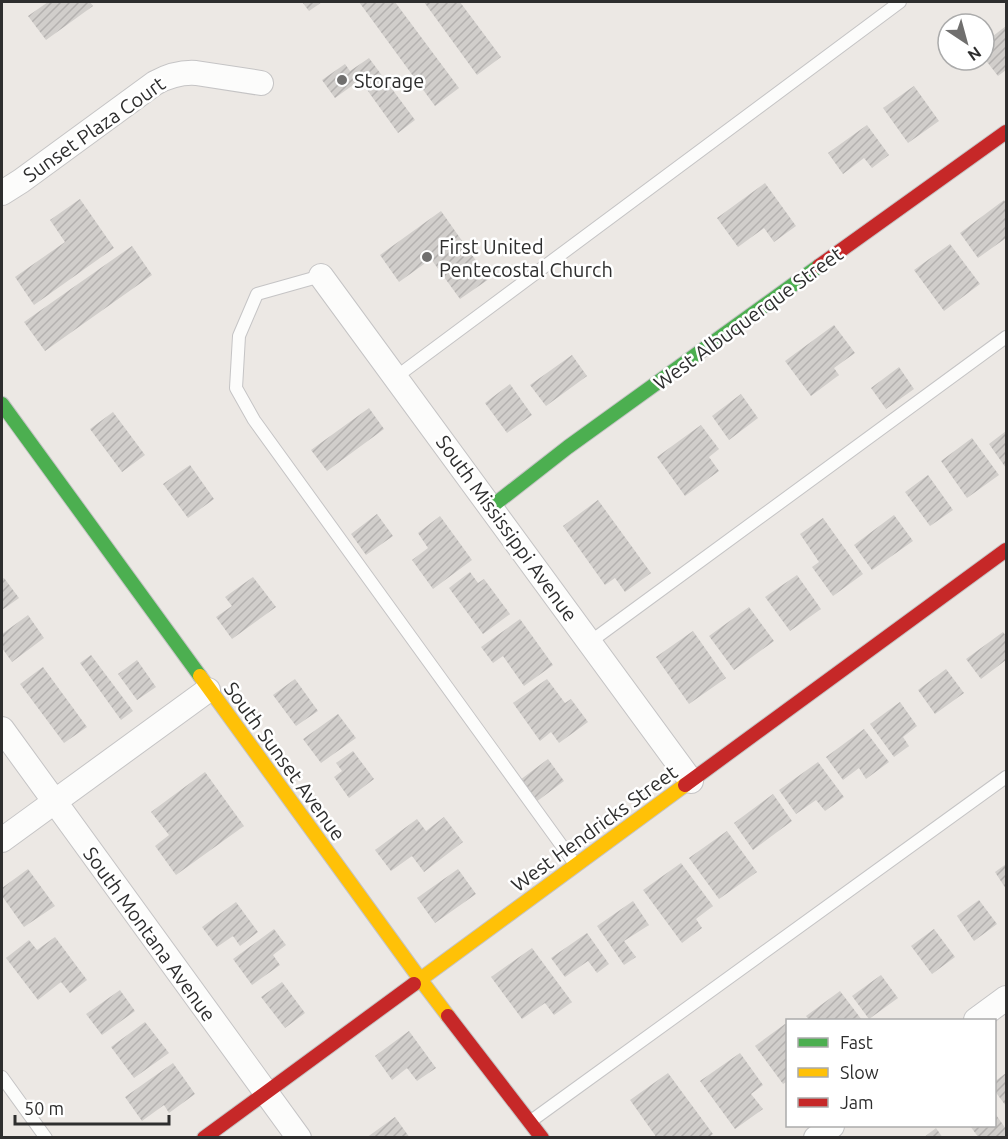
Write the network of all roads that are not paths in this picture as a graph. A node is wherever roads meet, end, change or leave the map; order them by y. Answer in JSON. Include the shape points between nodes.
{"nodes":[{"id":1,"x":900,"y":2,"type":"edge"},
{"id":2,"x":261,"y":83,"type":"dead end"},
{"id":3,"x":1006,"y":132,"type":"edge"},
{"id":4,"x":2,"y":194,"type":"edge"},
{"id":5,"x":321,"y":276,"type":"joint"},
{"id":6,"x":1006,"y":337,"type":"edge"},
{"id":7,"x":396,"y":377,"type":"junction"},
{"id":8,"x":2,"y":404,"type":"edge"},
{"id":9,"x":491,"y":507,"type":"junction"},
{"id":10,"x":1006,"y":550,"type":"edge"},
{"id":11,"x":590,"y":642,"type":"junction"},
{"id":12,"x":208,"y":690,"type":"junction"},
{"id":13,"x":2,"y":729,"type":"edge"},
{"id":14,"x":1006,"y":777,"type":"edge"},
{"id":15,"x":691,"y":781,"type":"junction"},
{"id":16,"x":54,"y":802,"type":"junction"},
{"id":17,"x":2,"y":840,"type":"edge"},
{"id":18,"x":576,"y":865,"type":"junction"},
{"id":19,"x":420,"y":980,"type":"junction"},
{"id":20,"x":1006,"y":999,"type":"edge"},
{"id":21,"x":977,"y":1019,"type":"edge"},
{"id":22,"x":2,"y":1077,"type":"edge"},
{"id":23,"x":266,"y":1092,"type":"junction"},
{"id":24,"x":530,"y":1122,"type":"junction"},
{"id":25,"x":829,"y":1127,"type":"edge"},
{"id":26,"x":46,"y":1137,"type":"edge"},
{"id":27,"x":204,"y":1137,"type":"edge"},
{"id":28,"x":299,"y":1137,"type":"edge"},
{"id":29,"x":542,"y":1137,"type":"edge"},
{"id":30,"x":816,"y":1137,"type":"edge"}],
"edges":[{"from":1,"to":7,"type":"lane"},
{"from":2,"to":4,"type":"street","name":"Sunset Plaza Court","via":[[187,72],[166,77]]},
{"from":3,"to":9,"type":"street","name":"West Albuquerque Street","via":[[568,447]]},
{"from":5,"to":7,"type":"street","name":"South Mississippi Avenue"},
{"from":5,"to":18,"type":"lane","via":[[257,294],[239,336],[236,388],[254,420]]},
{"from":6,"to":11,"type":"lane"},
{"from":7,"to":9,"type":"street","name":"South Mississippi Avenue"},
{"from":8,"to":12,"type":"street","name":"South Sunset Avenue"},
{"from":9,"to":11,"type":"street","name":"South Mississippi Avenue"},
{"from":10,"to":15,"type":"street","name":"West Hendricks Street"},
{"from":11,"to":15,"type":"street","name":"South Mississippi Avenue"},
{"from":12,"to":16,"type":"street"},
{"from":12,"to":19,"type":"street","name":"South Sunset Avenue"},
{"from":13,"to":16,"type":"street","name":"South Montana Avenue"},
{"from":14,"to":24,"type":"lane"},
{"from":15,"to":18,"type":"street","name":"West Hendricks Street"},
{"from":16,"to":17,"type":"street"},
{"from":16,"to":23,"type":"street","name":"South Montana Avenue"},
{"from":18,"to":19,"type":"street","name":"West Hendricks Street"},
{"from":19,"to":23,"type":"street","name":"West Hendricks Street"},
{"from":19,"to":24,"type":"street","name":"South Sunset Avenue"},
{"from":20,"to":21,"type":"street"},
{"from":22,"to":26,"type":"lane"},
{"from":23,"to":27,"type":"street","name":"West Hendricks Street"},
{"from":23,"to":28,"type":"street","name":"South Montana Avenue"},
{"from":24,"to":29,"type":"street","name":"South Sunset Avenue"},
{"from":25,"to":30,"type":"street"}]}
